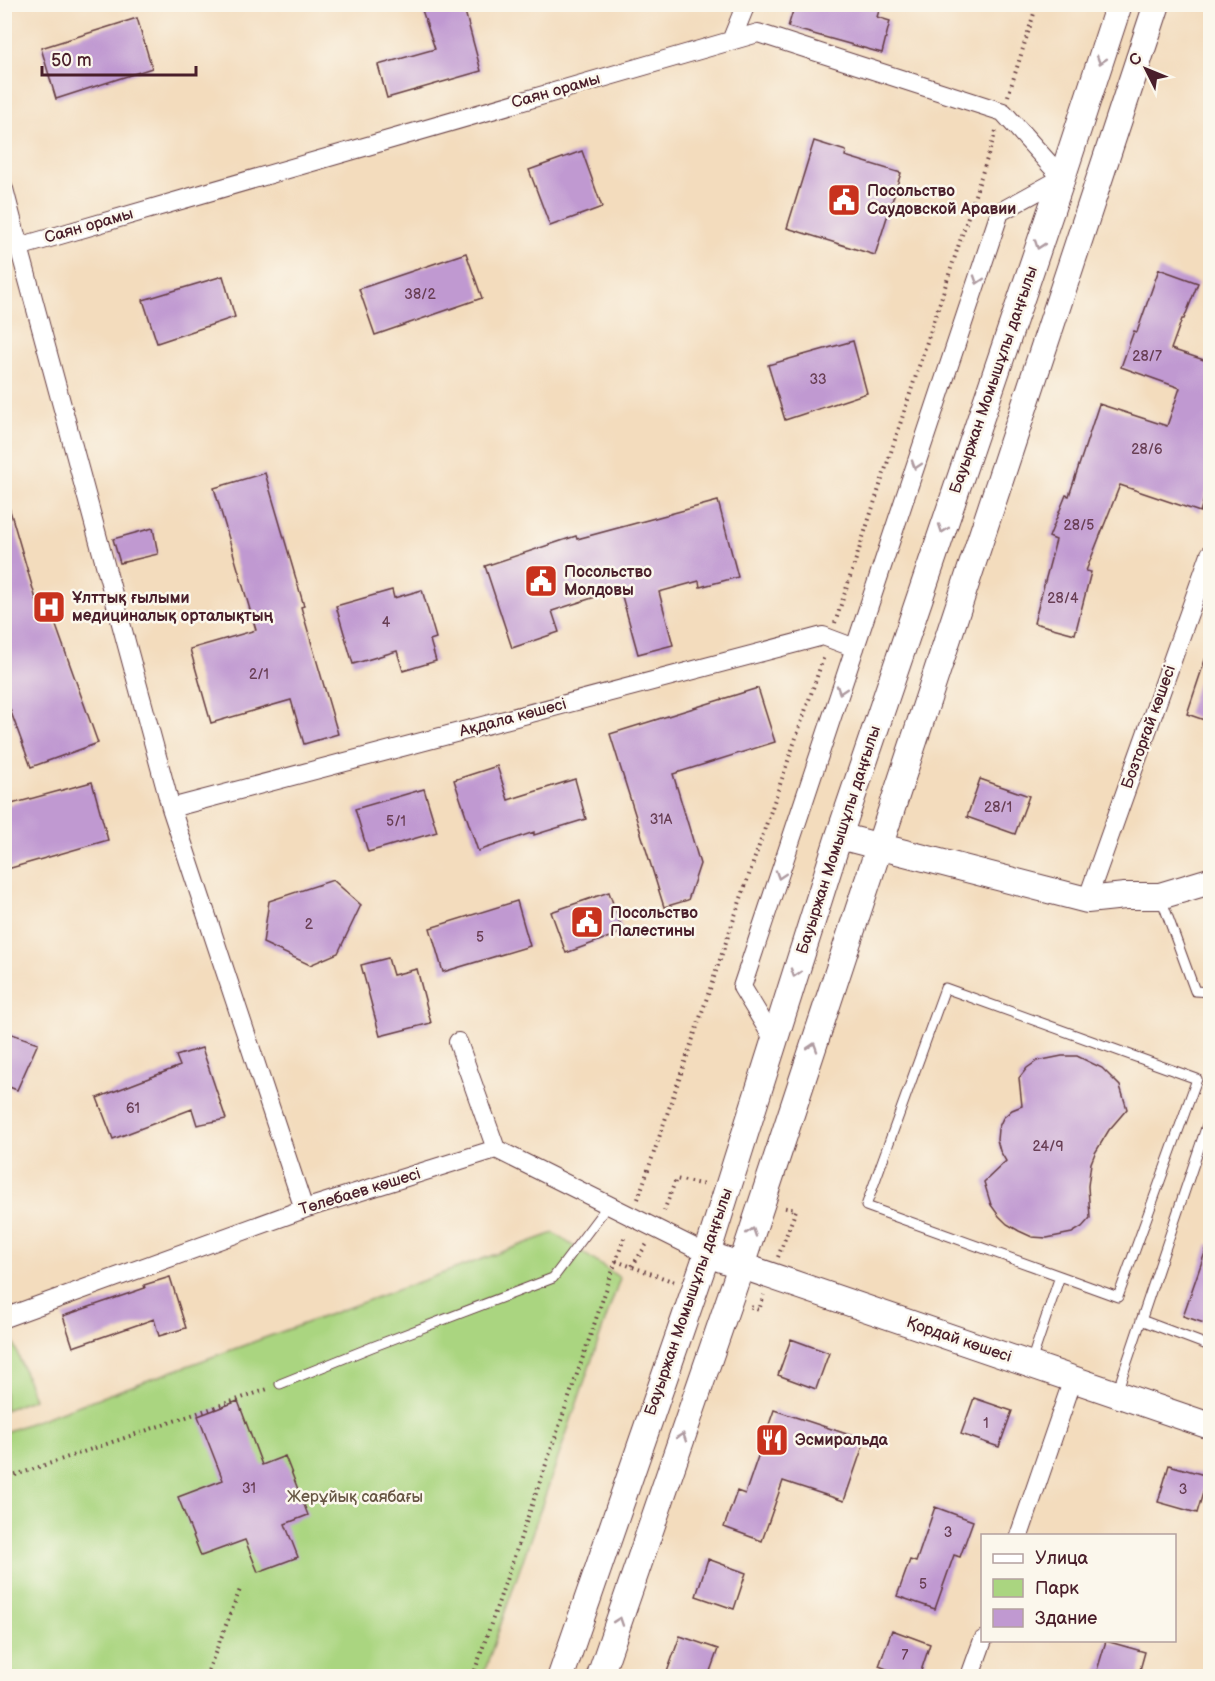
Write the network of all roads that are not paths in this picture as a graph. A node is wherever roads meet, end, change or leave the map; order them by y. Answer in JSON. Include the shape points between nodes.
{"nodes":[{"id":1,"x":746,"y":4,"type":"edge"},
{"id":2,"x":1119,"y":4,"type":"edge"},
{"id":3,"x":1157,"y":4,"type":"edge"},
{"id":4,"x":731,"y":40,"type":"junction"},
{"id":5,"x":1062,"y":178,"type":"junction"},
{"id":6,"x":4,"y":189,"type":"edge"},
{"id":7,"x":20,"y":244,"type":"junction"},
{"id":8,"x":1210,"y":554,"type":"edge"},
{"id":9,"x":855,"y":648,"type":"junction"},
{"id":10,"x":171,"y":808,"type":"junction"},
{"id":11,"x":839,"y":836,"type":"junction"},
{"id":12,"x":880,"y":847,"type":"junction"},
{"id":13,"x":1210,"y":881,"type":"edge"},
{"id":14,"x":1160,"y":896,"type":"junction"},
{"id":15,"x":1087,"y":900,"type":"junction"},
{"id":16,"x":1210,"y":992,"type":"edge"},
{"id":17,"x":774,"y":1040,"type":"junction"},
{"id":18,"x":458,"y":1042,"type":"dead end"},
{"id":19,"x":1210,"y":1116,"type":"edge"},
{"id":20,"x":496,"y":1149,"type":"junction"},
{"id":21,"x":608,"y":1205,"type":"junction"},
{"id":22,"x":304,"y":1209,"type":"junction"},
{"id":23,"x":706,"y":1254,"type":"junction"},
{"id":24,"x":741,"y":1266,"type":"junction"},
{"id":25,"x":1060,"y":1276,"type":"junction"},
{"id":26,"x":4,"y":1318,"type":"edge"},
{"id":27,"x":1141,"y":1320,"type":"junction"},
{"id":28,"x":1210,"y":1346,"type":"edge"},
{"id":29,"x":1030,"y":1364,"type":"junction"},
{"id":30,"x":1073,"y":1379,"type":"junction"},
{"id":31,"x":280,"y":1384,"type":"road end"},
{"id":32,"x":1116,"y":1394,"type":"junction"},
{"id":33,"x":1210,"y":1426,"type":"edge"},
{"id":34,"x":1020,"y":1534,"type":"edge"},
{"id":35,"x":983,"y":1642,"type":"edge"},
{"id":36,"x":561,"y":1677,"type":"edge"},
{"id":37,"x":600,"y":1677,"type":"edge"},
{"id":38,"x":970,"y":1677,"type":"edge"}],
"edges":[{"from":1,"to":4,"type":"street"},
{"from":2,"to":5,"type":"main road","name":"Бауыржан Момышұлы даңғылы","one_way":true},
{"from":3,"to":12,"type":"main road"},
{"from":4,"to":5,"type":"street","name":"Саян орамы","via":[[758,33],[1003,112]]},
{"from":4,"to":7,"type":"street","name":"Саян орамы"},
{"from":5,"to":9,"type":"street","one_way":true,"via":[[1000,212]]},
{"from":5,"to":11,"type":"main road","name":"Бауыржан Момышұлы даңғылы","one_way":true},
{"from":6,"to":7,"type":"street"},
{"from":7,"to":10,"type":"street"},
{"from":8,"to":15,"type":"street","name":"Бозторғай көшесі"},
{"from":9,"to":10,"type":"street","name":"Ақдала көшесі","via":[[823,636]]},
{"from":9,"to":17,"type":"street","one_way":true,"via":[[742,987]]},
{"from":10,"to":22,"type":"street"},
{"from":11,"to":12,"type":"main road"},
{"from":11,"to":17,"type":"main road","name":"Бауыржан Момышұлы даңғылы","one_way":true},
{"from":12,"to":15,"type":"main road"},
{"from":24,"to":12,"type":"main road","one_way":true},
{"from":13,"to":14,"type":"main road"},
{"from":14,"to":15,"type":"main road"},
{"from":14,"to":16,"type":"lane","via":[[1195,991]]},
{"from":17,"to":23,"type":"main road","name":"Бауыржан Момышұлы даңғылы"},
{"from":18,"to":20,"type":"street"},
{"from":19,"to":27,"type":"lane"},
{"from":20,"to":21,"type":"street"},
{"from":20,"to":22,"type":"street","name":"Төлебаев көшесі"},
{"from":21,"to":23,"type":"street"},
{"from":21,"to":31,"type":"lane","via":[[553,1278]]},
{"from":22,"to":26,"type":"street","name":"Төлебаев көшесі"},
{"from":23,"to":24,"type":"main road","name":"Қордай көшесі"},
{"from":23,"to":36,"type":"main road","name":"Бауыржан Момышұлы даңғылы"},
{"from":24,"to":29,"type":"main road","name":"Қордай көшесі"},
{"from":37,"to":24,"type":"main road","one_way":true},
{"from":25,"to":25,"type":"lane","via":[[1118,1297],[1197,1079],[945,988],[866,1206]]},
{"from":25,"to":29,"type":"lane"},
{"from":27,"to":28,"type":"lane"},
{"from":27,"to":32,"type":"lane"},
{"from":29,"to":30,"type":"main road","name":"Қордай көшесі"},
{"from":30,"to":32,"type":"main road","name":"Қордай көшесі"},
{"from":30,"to":34,"type":"street"},
{"from":32,"to":33,"type":"main road","name":"Қордай көшесі"},
{"from":35,"to":38,"type":"street"}]}
